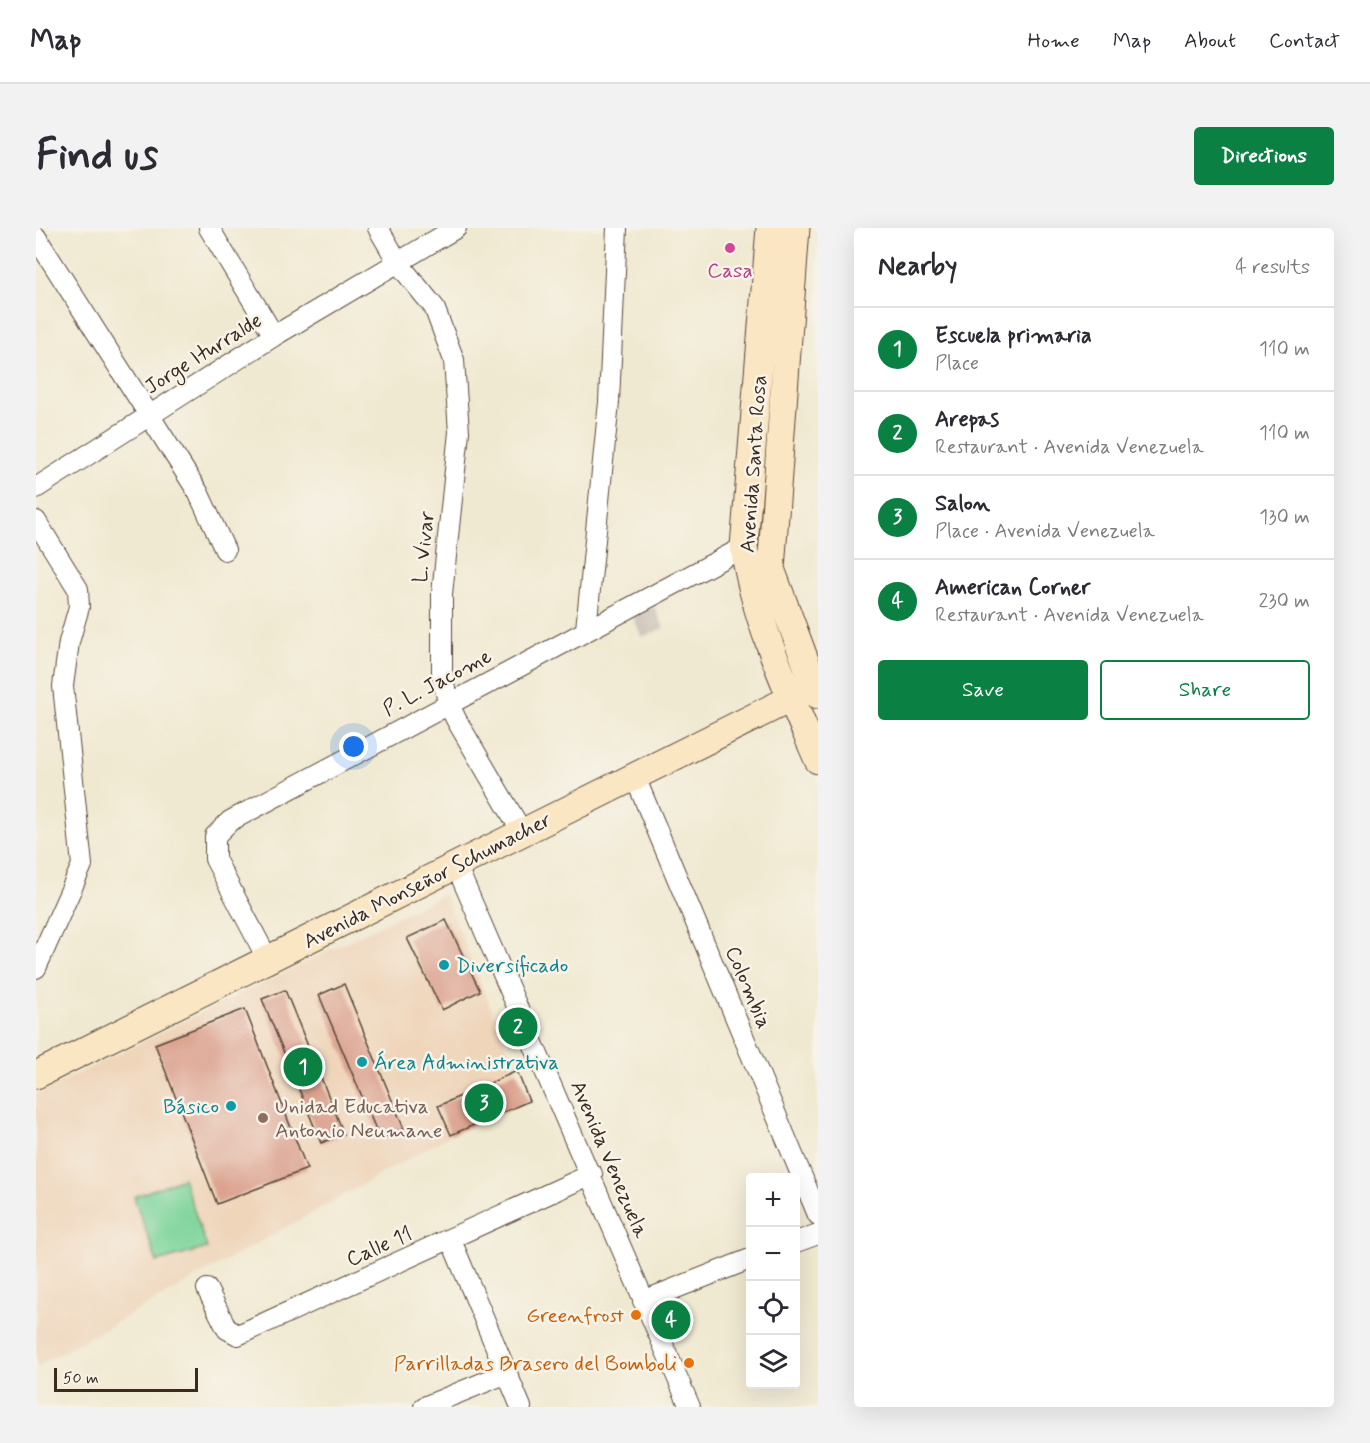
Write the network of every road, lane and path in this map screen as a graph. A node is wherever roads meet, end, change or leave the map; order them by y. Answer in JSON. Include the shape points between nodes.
{"nodes":[{"id":1,"x":209,"y":228,"type":"edge"},
{"id":2,"x":378,"y":228,"type":"edge"},
{"id":3,"x":456,"y":228,"type":"edge"},
{"id":4,"x":617,"y":228,"type":"edge"},
{"id":5,"x":770,"y":228,"type":"edge"},
{"id":6,"x":796,"y":228,"type":"edge"},
{"id":7,"x":36,"y":237,"type":"edge"},
{"id":8,"x":399,"y":264,"type":"junction"},
{"id":9,"x":274,"y":336,"type":"junction"},
{"id":10,"x":149,"y":415,"type":"junction"},
{"id":11,"x":36,"y":488,"type":"edge"},
{"id":12,"x":36,"y":522,"type":"edge"},
{"id":13,"x":744,"y":547,"type":"junction"},
{"id":14,"x":225,"y":550,"type":"dead end"},
{"id":15,"x":586,"y":629,"type":"junction"},
{"id":16,"x":810,"y":692,"type":"edge"},
{"id":17,"x":448,"y":703,"type":"junction"},
{"id":18,"x":818,"y":760,"type":"edge"},
{"id":19,"x":635,"y":777,"type":"junction"},
{"id":20,"x":522,"y":832,"type":"junction"},
{"id":21,"x":456,"y":865,"type":"junction"},
{"id":22,"x":268,"y":960,"type":"junction"},
{"id":23,"x":36,"y":968,"type":"edge"},
{"id":24,"x":37,"y":1071,"type":"edge"},
{"id":25,"x":592,"y":1174,"type":"junction"},
{"id":26,"x":818,"y":1215,"type":"edge"},
{"id":27,"x":818,"y":1234,"type":"edge"},
{"id":28,"x":451,"y":1240,"type":"junction"},
{"id":29,"x":800,"y":1240,"type":"edge"},
{"id":30,"x":746,"y":1261,"type":"edge"},
{"id":31,"x":207,"y":1288,"type":"dead end"},
{"id":32,"x":644,"y":1301,"type":"junction"},
{"id":33,"x":507,"y":1373,"type":"junction"},
{"id":34,"x":424,"y":1407,"type":"edge"},
{"id":35,"x":521,"y":1407,"type":"edge"},
{"id":36,"x":690,"y":1407,"type":"edge"}],
"edges":[{"from":1,"to":9,"type":"street"},
{"from":2,"to":8,"type":"street","name":"L. Vivar"},
{"from":3,"to":8,"type":"street","name":"Jorge Iturralde"},
{"from":4,"to":15,"type":"street","via":[[609,402]]},
{"from":5,"to":13,"type":"street","name":"Avenida Santa Rosa"},
{"from":6,"to":16,"type":"street","name":"Avenida Santa Rosa","via":[[771,568]]},
{"from":7,"to":10,"type":"street"},
{"from":8,"to":9,"type":"street","name":"Jorge Iturralde"},
{"from":8,"to":17,"type":"street","name":"L. Vivar","via":[[434,307],[454,360],[459,432],[442,594],[442,673]]},
{"from":9,"to":10,"type":"street","name":"Jorge Iturralde"},
{"from":10,"to":11,"type":"street","name":"Jorge Iturralde"},
{"from":10,"to":14,"type":"street","via":[[198,492]]},
{"from":12,"to":23,"type":"street","via":[[78,589],[79,607],[63,686],[82,865]]},
{"from":13,"to":15,"type":"street","name":"P. L. Jacome"},
{"from":13,"to":16,"type":"street","name":"Avenida Santa Rosa","via":[[750,584]]},
{"from":15,"to":17,"type":"street","name":"P. L. Jacome"},
{"from":16,"to":18,"type":"street","name":"Avenida Santa Rosa"},
{"from":16,"to":19,"type":"street","name":"Avenida Monseñor Schumacher"},
{"from":17,"to":20,"type":"street","name":"L. Vivar"},
{"from":17,"to":22,"type":"street","name":"P. L. Jacome","via":[[230,821],[215,836],[215,859]]},
{"from":19,"to":20,"type":"street","name":"Avenida Monseñor Schumacher"},
{"from":19,"to":26,"type":"street","name":"Colombia"},
{"from":20,"to":21,"type":"street","name":"Avenida Monseñor Schumacher"},
{"from":21,"to":22,"type":"street","name":"Avenida Monseñor Schumacher"},
{"from":21,"to":25,"type":"street","name":"Avenida Venezuela"},
{"from":22,"to":24,"type":"street","name":"Avenida Monseñor Schumacher"},
{"from":25,"to":28,"type":"street","name":"Calle 11"},
{"from":25,"to":32,"type":"street","name":"Avenida Venezuela"},
{"from":27,"to":29,"type":"street"},
{"from":28,"to":31,"type":"street","name":"Calle 11","via":[[238,1335],[227,1329]]},
{"from":28,"to":33,"type":"street"},
{"from":30,"to":32,"type":"street"},
{"from":32,"to":36,"type":"street","name":"Avenida Venezuela"},
{"from":33,"to":34,"type":"street"},
{"from":33,"to":35,"type":"street"}]}
